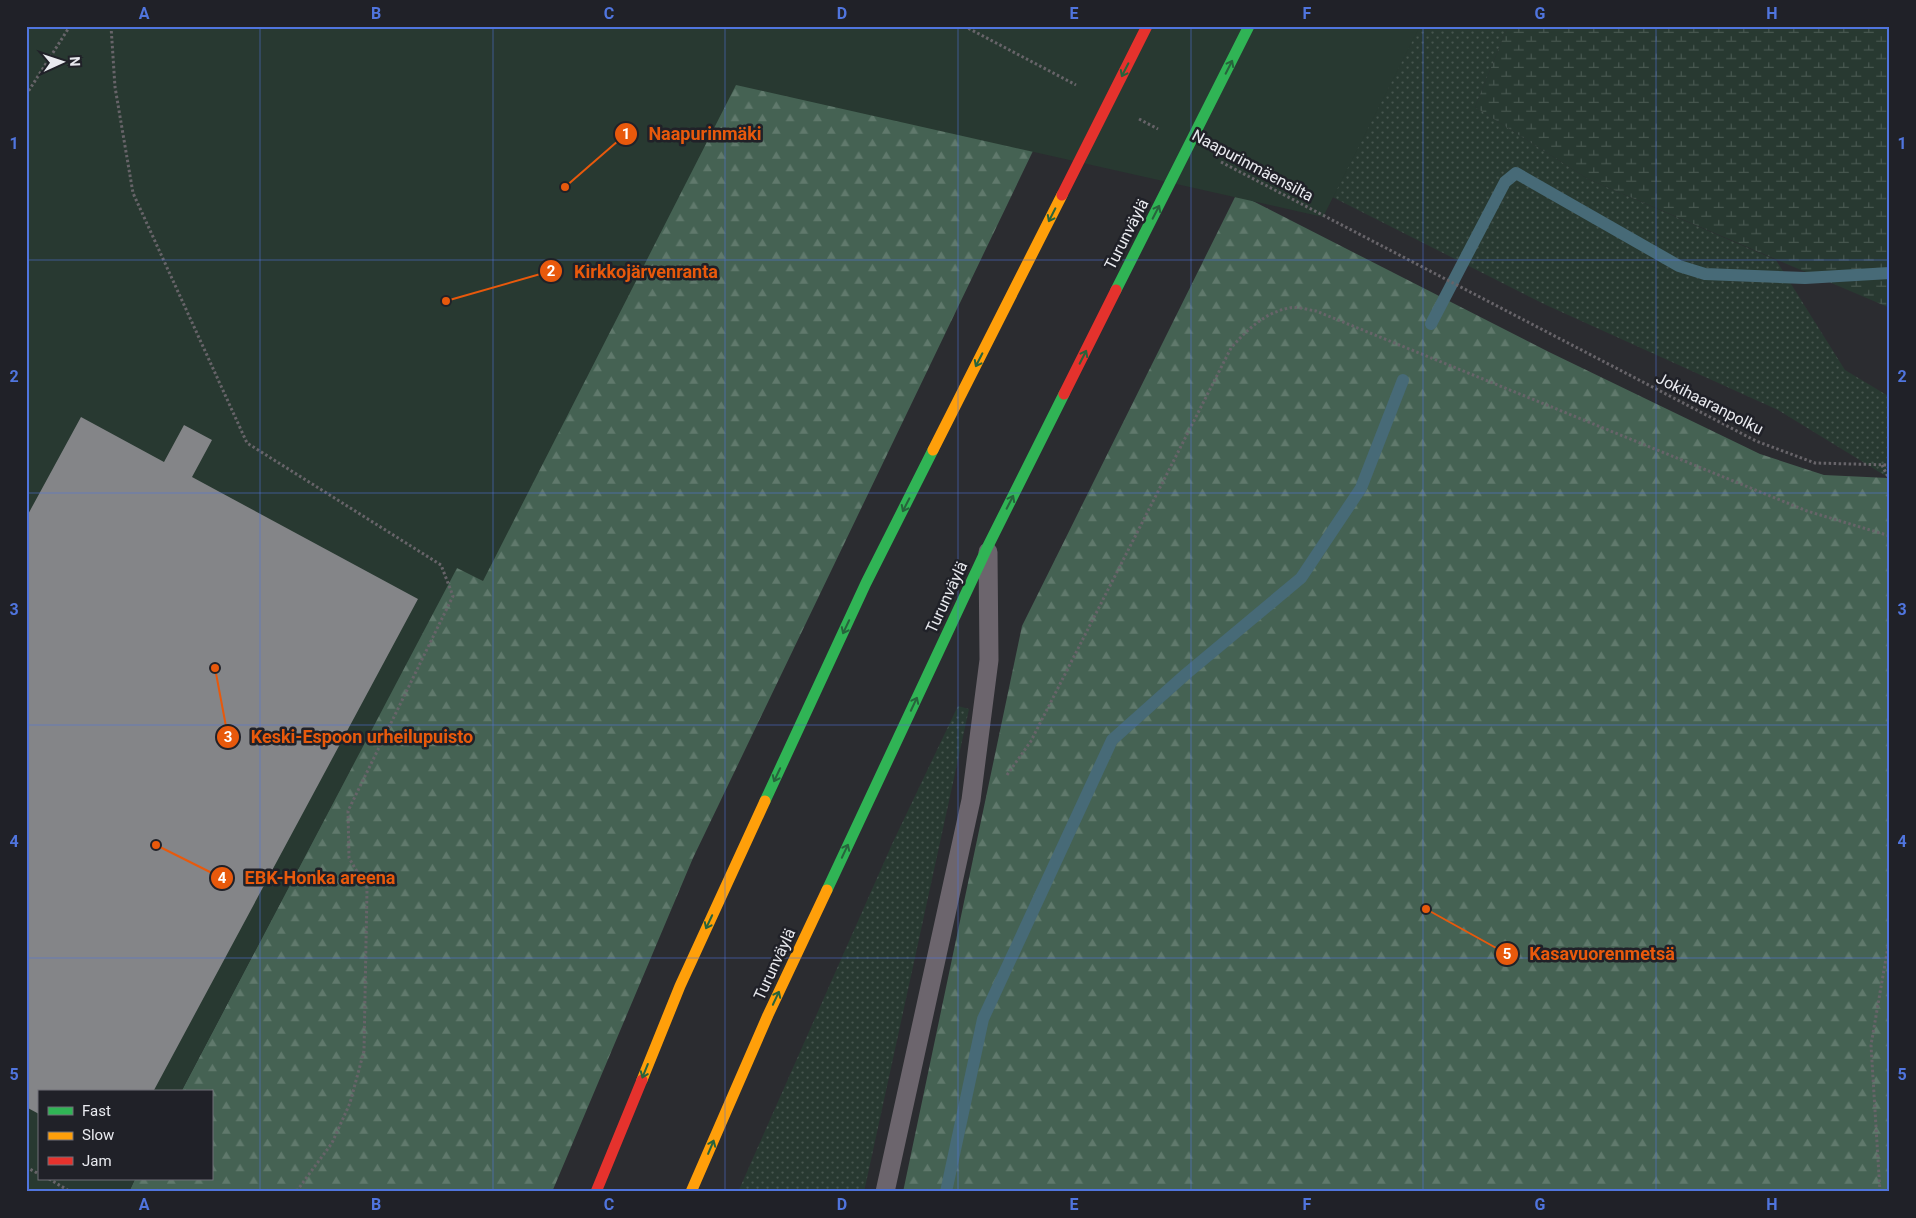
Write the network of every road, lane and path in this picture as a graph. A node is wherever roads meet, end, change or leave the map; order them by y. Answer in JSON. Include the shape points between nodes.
{"nodes":[{"id":1,"x":70,"y":26,"type":"edge"},
{"id":2,"x":111,"y":26,"type":"edge"},
{"id":3,"x":964,"y":26,"type":"edge"},
{"id":4,"x":1147,"y":26,"type":"edge"},
{"id":5,"x":1249,"y":26,"type":"edge"},
{"id":6,"x":1077,"y":86,"type":"dead end"},
{"id":7,"x":26,"y":96,"type":"edge"},
{"id":8,"x":1138,"y":118,"type":"dead end"},
{"id":9,"x":1164,"y":132,"type":"dead end"},
{"id":10,"x":1217,"y":160,"type":"dead end"},
{"id":11,"x":1530,"y":325,"type":"joint"},
{"id":12,"x":1882,"y":465,"type":"junction"},
{"id":13,"x":1890,"y":465,"type":"edge"},
{"id":14,"x":1890,"y":481,"type":"edge"},
{"id":15,"x":1890,"y":536,"type":"edge"},
{"id":16,"x":988,"y":546,"type":"junction"},
{"id":17,"x":971,"y":800,"type":"junction"},
{"id":18,"x":1890,"y":935,"type":"edge"},
{"id":19,"x":26,"y":1167,"type":"edge"},
{"id":20,"x":38,"y":1173,"type":"edge"},
{"id":21,"x":50,"y":1180,"type":"edge"},
{"id":22,"x":71,"y":1192,"type":"edge"},
{"id":23,"x":296,"y":1192,"type":"edge"},
{"id":24,"x":596,"y":1192,"type":"edge"},
{"id":25,"x":691,"y":1192,"type":"edge"},
{"id":26,"x":885,"y":1192,"type":"edge"},
{"id":27,"x":1880,"y":1192,"type":"edge"}],
"edges":[{"from":1,"to":7,"type":"path"},
{"from":2,"to":23,"type":"path","via":[[115,88],[132,193],[247,443],[441,565],[454,596],[348,811],[349,858],[367,888],[364,1051],[350,1103],[332,1143]]},
{"from":3,"to":6,"type":"path"},
{"from":4,"to":24,"type":"highway","one_way":true,"via":[[866,583],[680,986]]},
{"from":16,"to":5,"type":"highway","name":"Turunväylä","one_way":true},
{"from":8,"to":9,"type":"path"},
{"from":10,"to":11,"type":"path","name":"Naapurinmäensilta"},
{"from":11,"to":12,"type":"path","name":"Jokihaaranpolku","via":[[1756,441],[1815,463]]},
{"from":12,"to":13,"type":"path","name":"Jokihaaranpolku"},
{"from":12,"to":14,"type":"path"},
{"from":15,"to":17,"type":"path","via":[[1807,511],[1316,311],[1290,308],[1271,314],[1248,329],[1231,348],[1032,741],[997,789]]},
{"from":16,"to":17,"type":"lane","via":[[989,660]]},
{"from":25,"to":16,"type":"highway","name":"Turunväylä","one_way":true,"via":[[768,1015]]},
{"from":17,"to":26,"type":"lane"},
{"from":18,"to":27,"type":"path","via":[[1871,1045]]},
{"from":19,"to":20,"type":"path"},
{"from":21,"to":22,"type":"path"}]}
